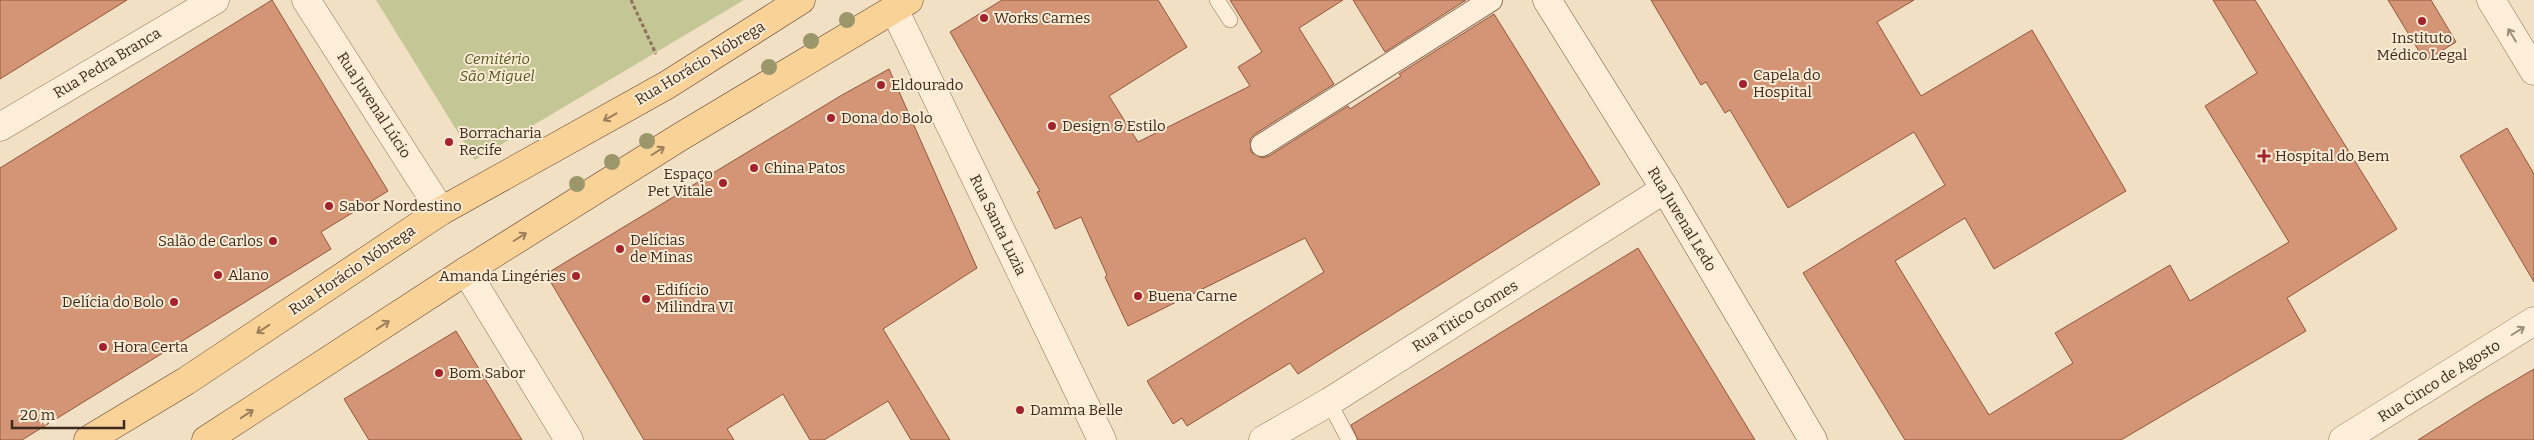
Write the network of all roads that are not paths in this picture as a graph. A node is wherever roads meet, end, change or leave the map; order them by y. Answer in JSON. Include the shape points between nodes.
{"nodes":[{"id":1,"x":214,"y":0,"type":"edge"},
{"id":2,"x":306,"y":0,"type":"edge"},
{"id":3,"x":801,"y":0,"type":"edge"},
{"id":4,"x":1217,"y":0,"type":"edge"},
{"id":5,"x":1491,"y":0,"type":"edge"},
{"id":6,"x":1547,"y":0,"type":"edge"},
{"id":7,"x":2491,"y":0,"type":"edge"},
{"id":8,"x":901,"y":5,"type":"edge"},
{"id":9,"x":1230,"y":20,"type":"dead end"},
{"id":10,"x":2534,"y":70,"type":"edge"},
{"id":11,"x":0,"y":127,"type":"edge"},
{"id":12,"x":1262,"y":145,"type":"dead end"},
{"id":13,"x":1665,"y":189,"type":"junction"},
{"id":14,"x":441,"y":211,"type":"junction"},
{"id":15,"x":466,"y":271,"type":"junction"},
{"id":16,"x":2534,"y":321,"type":"edge"},
{"id":17,"x":1329,"y":402,"type":"junction"},
{"id":18,"x":88,"y":440,"type":"edge"},
{"id":19,"x":206,"y":440,"type":"edge"},
{"id":20,"x":569,"y":440,"type":"edge"},
{"id":21,"x":1102,"y":440,"type":"edge"},
{"id":22,"x":1263,"y":440,"type":"edge"},
{"id":23,"x":1349,"y":440,"type":"edge"},
{"id":24,"x":1813,"y":440,"type":"edge"},
{"id":25,"x":2343,"y":440,"type":"edge"}],
"edges":[{"from":1,"to":11,"type":"street","name":"Rua Pedra Branca"},
{"from":2,"to":14,"type":"street","name":"Rua Juvenal Lúcio"},
{"from":3,"to":14,"type":"main road","name":"Rua Horácio Nóbrega","one_way":true,"via":[[667,86]]},
{"from":4,"to":9,"type":"lane"},
{"from":5,"to":12,"type":"street"},
{"from":6,"to":13,"type":"street","name":"Rua Juvenal Ledo"},
{"from":10,"to":7,"type":"street","one_way":true},
{"from":15,"to":8,"type":"main road","one_way":true,"via":[[713,116]]},
{"from":8,"to":21,"type":"street","name":"Rua Santa Luzia"},
{"from":13,"to":17,"type":"street","name":"Rua Titico Gomes"},
{"from":13,"to":24,"type":"street","name":"Rua Juvenal Ledo"},
{"from":14,"to":18,"type":"main road","name":"Rua Horácio Nóbrega","one_way":true,"via":[[186,381]]},
{"from":19,"to":15,"type":"main road","one_way":true},
{"from":15,"to":20,"type":"street"},
{"from":25,"to":16,"type":"street","name":"Rua Cinco de Agosto","one_way":true},
{"from":17,"to":22,"type":"street","name":"Rua Titico Gomes"},
{"from":17,"to":23,"type":"lane"}]}
